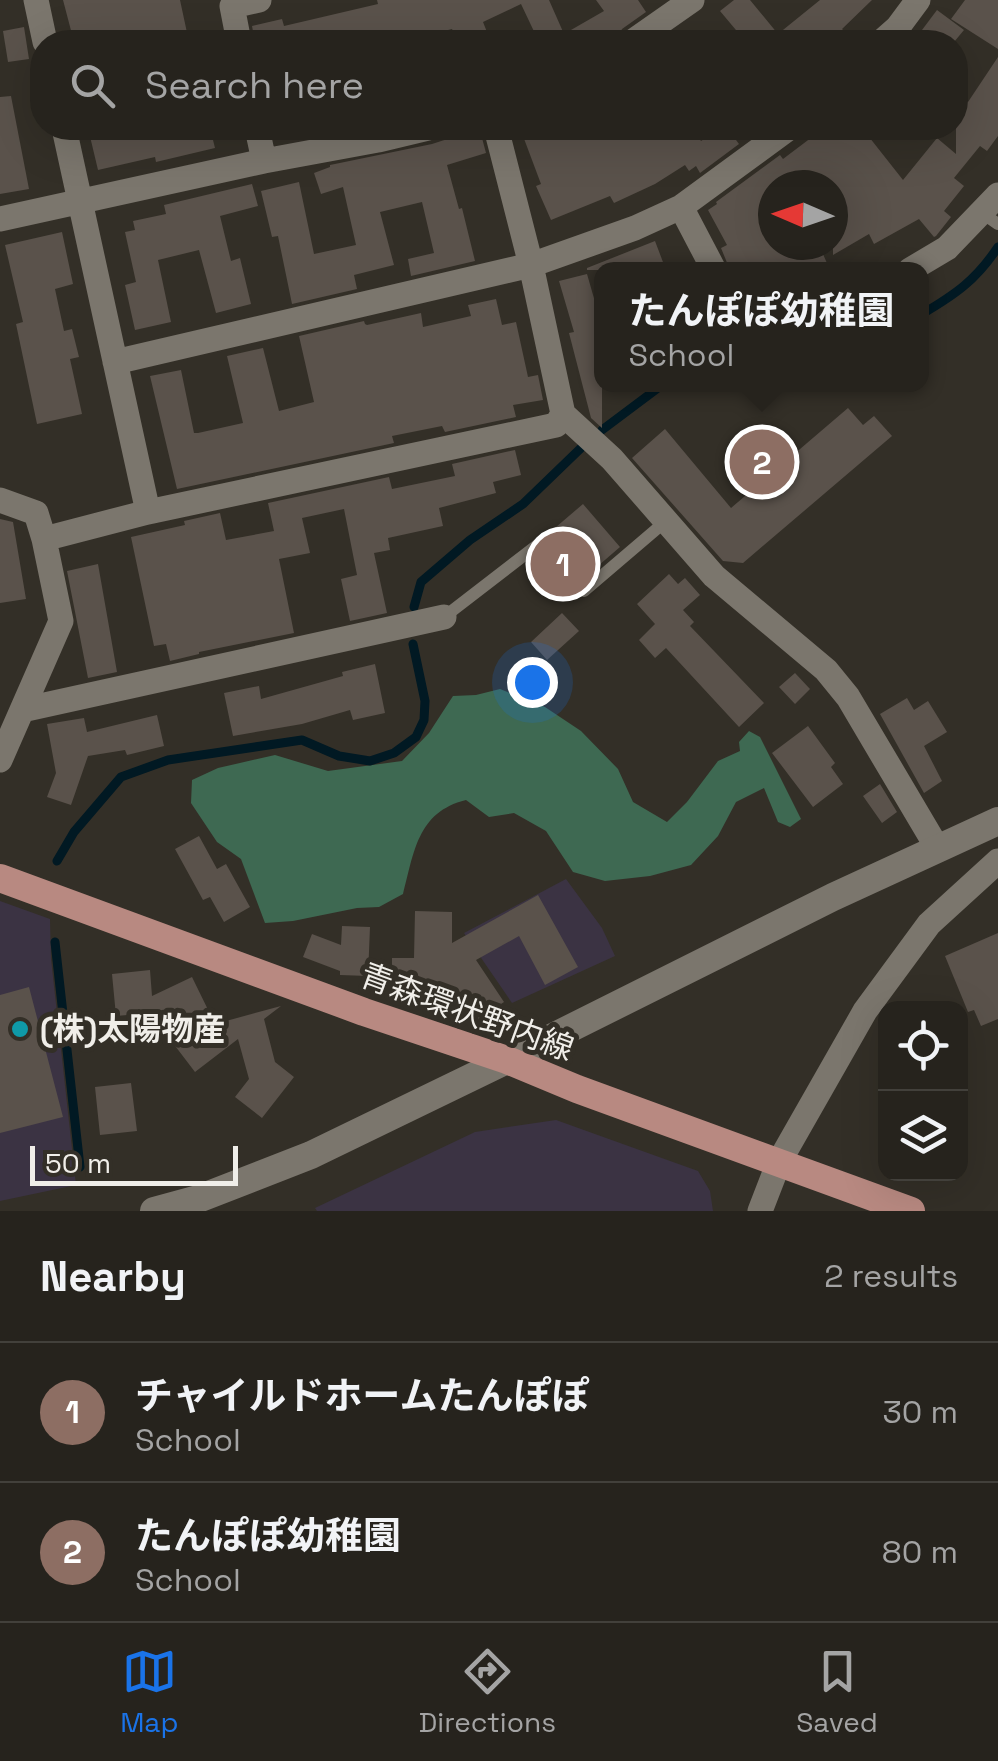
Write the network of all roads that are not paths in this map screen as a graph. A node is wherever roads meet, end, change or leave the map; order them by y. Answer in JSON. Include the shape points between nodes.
{"nodes":[{"id":1,"x":36,"y":0,"type":"edge"},
{"id":2,"x":258,"y":0,"type":"edge"},
{"id":3,"x":918,"y":0,"type":"edge"},
{"id":4,"x":689,"y":1,"type":"edge"},
{"id":5,"x":43,"y":30,"type":"edge"},
{"id":6,"x":237,"y":30,"type":"edge"},
{"id":7,"x":649,"y":30,"type":"edge"},
{"id":8,"x":892,"y":30,"type":"edge"},
{"id":9,"x":67,"y":140,"type":"edge"},
{"id":10,"x":260,"y":140,"type":"edge"},
{"id":11,"x":378,"y":140,"type":"edge"},
{"id":12,"x":499,"y":140,"type":"edge"},
{"id":13,"x":774,"y":140,"type":"edge"},
{"id":14,"x":264,"y":160,"type":"junction"},
{"id":15,"x":80,"y":202,"type":"junction"},
{"id":16,"x":680,"y":207,"type":"junction"},
{"id":17,"x":993,"y":213,"type":"edge"},
{"id":18,"x":0,"y":220,"type":"edge"},
{"id":19,"x":710,"y":262,"type":"edge"},
{"id":20,"x":923,"y":262,"type":"edge"},
{"id":21,"x":531,"y":265,"type":"junction"},
{"id":22,"x":116,"y":362,"type":"junction"},
{"id":23,"x":564,"y":414,"type":"junction"},
{"id":24,"x":0,"y":500,"type":"edge"},
{"id":25,"x":148,"y":512,"type":"junction"},
{"id":26,"x":666,"y":522,"type":"junction"},
{"id":27,"x":44,"y":539,"type":"junction"},
{"id":28,"x":444,"y":616,"type":"joint"},
{"id":29,"x":22,"y":710,"type":"junction"},
{"id":30,"x":0,"y":760,"type":"edge"},
{"id":31,"x":998,"y":821,"type":"edge"},
{"id":32,"x":938,"y":849,"type":"junction"},
{"id":33,"x":998,"y":861,"type":"edge"},
{"id":34,"x":2,"y":884,"type":"edge"},
{"id":35,"x":507,"y":1060,"type":"junction"},
{"id":36,"x":779,"y":1162,"type":"junction"},
{"id":37,"x":154,"y":1211,"type":"edge"},
{"id":38,"x":760,"y":1211,"type":"edge"},
{"id":39,"x":911,"y":1211,"type":"edge"}],
"edges":[{"from":1,"to":5,"type":"street"},
{"from":2,"to":6,"type":"street","via":[[232,6]]},
{"from":3,"to":8,"type":"street"},
{"from":4,"to":7,"type":"street"},
{"from":9,"to":15,"type":"street"},
{"from":10,"to":14,"type":"street"},
{"from":11,"to":14,"type":"street"},
{"from":12,"to":21,"type":"street"},
{"from":13,"to":16,"type":"street"},
{"from":14,"to":15,"type":"street"},
{"from":15,"to":18,"type":"street"},
{"from":15,"to":22,"type":"street"},
{"from":16,"to":19,"type":"street"},
{"from":16,"to":21,"type":"street"},
{"from":17,"to":20,"type":"street"},
{"from":21,"to":22,"type":"street"},
{"from":21,"to":23,"type":"street"},
{"from":22,"to":25,"type":"street"},
{"from":23,"to":25,"type":"street","via":[[556,425]]},
{"from":23,"to":26,"type":"street"},
{"from":24,"to":27,"type":"street","via":[[36,513]]},
{"from":25,"to":27,"type":"street"},
{"from":26,"to":28,"type":"lane","via":[[584,590],[540,543]]},
{"from":26,"to":32,"type":"street","via":[[714,576],[848,696]]},
{"from":27,"to":29,"type":"street","via":[[61,622]]},
{"from":28,"to":29,"type":"street"},
{"from":29,"to":30,"type":"street"},
{"from":31,"to":32,"type":"street"},
{"from":32,"to":35,"type":"street"},
{"from":33,"to":36,"type":"street","via":[[929,924],[865,1011]]},
{"from":34,"to":35,"type":"main road","name":"青森環状野内線"},
{"from":35,"to":36,"type":"main road","name":"青森環状野内線"},
{"from":35,"to":37,"type":"street","via":[[311,1154]]},
{"from":36,"to":38,"type":"street"},
{"from":36,"to":39,"type":"main road","name":"青森環状野内線"}]}
